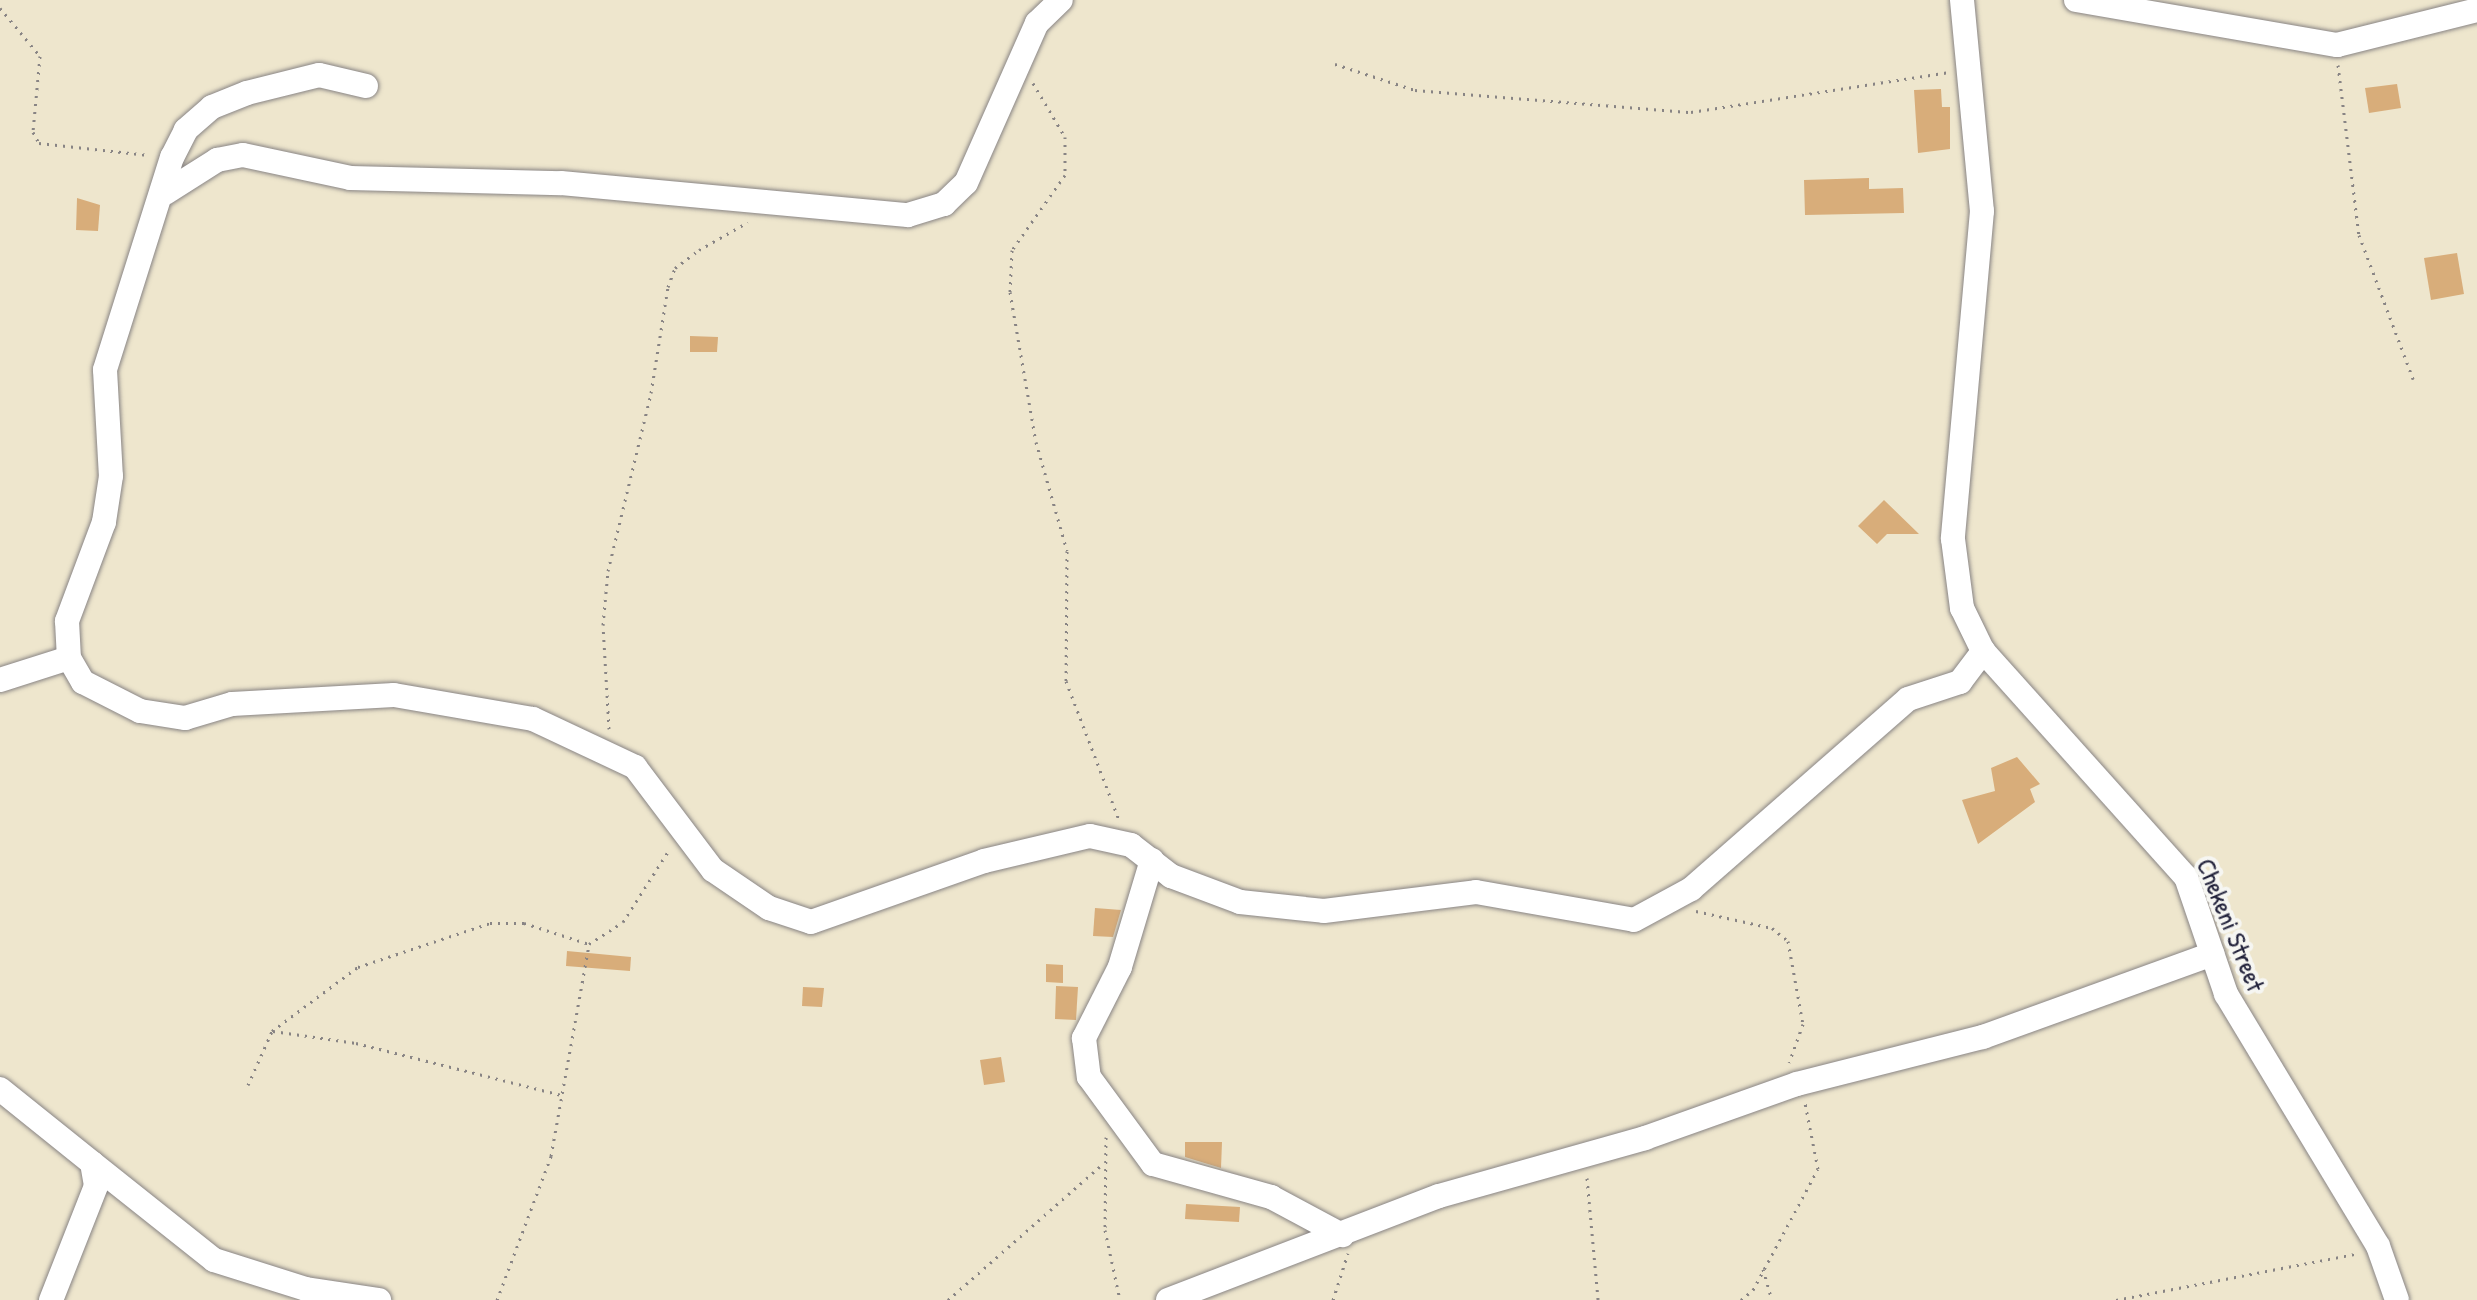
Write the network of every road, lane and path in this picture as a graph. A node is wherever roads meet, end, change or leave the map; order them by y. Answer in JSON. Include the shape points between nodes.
{"nodes":[{"id":1,"x":1061,"y":0,"type":"edge"},
{"id":2,"x":1962,"y":0,"type":"edge"},
{"id":3,"x":2076,"y":0,"type":"edge"},
{"id":4,"x":0,"y":8,"type":"edge"},
{"id":5,"x":2477,"y":10,"type":"edge"},
{"id":6,"x":2337,"y":45,"type":"junction"},
{"id":7,"x":1021,"y":62,"type":"junction"},
{"id":8,"x":1335,"y":64,"type":"dead end"},
{"id":9,"x":1971,"y":66,"type":"junction"},
{"id":10,"x":366,"y":86,"type":"dead end"},
{"id":11,"x":172,"y":157,"type":"junction"},
{"id":12,"x":165,"y":193,"type":"junction"},
{"id":13,"x":780,"y":205,"type":"junction"},
{"id":14,"x":2413,"y":379,"type":"dead end"},
{"id":15,"x":1983,"y":651,"type":"junction"},
{"id":16,"x":69,"y":658,"type":"junction"},
{"id":17,"x":0,"y":680,"type":"edge"},
{"id":18,"x":606,"y":751,"type":"junction"},
{"id":19,"x":681,"y":835,"type":"junction"},
{"id":20,"x":1131,"y":845,"type":"junction"},
{"id":21,"x":1152,"y":860,"type":"junction"},
{"id":22,"x":1673,"y":902,"type":"junction"},
{"id":23,"x":589,"y":944,"type":"junction"},
{"id":24,"x":2212,"y":954,"type":"junction"},
{"id":25,"x":272,"y":1031,"type":"junction"},
{"id":26,"x":1797,"y":1084,"type":"junction"},
{"id":27,"x":248,"y":1085,"type":"dead end"},
{"id":28,"x":0,"y":1089,"type":"edge"},
{"id":29,"x":562,"y":1095,"type":"junction"},
{"id":30,"x":1109,"y":1109,"type":"junction"},
{"id":31,"x":1584,"y":1154,"type":"junction"},
{"id":32,"x":92,"y":1163,"type":"junction"},
{"id":33,"x":1104,"y":1163,"type":"junction"},
{"id":34,"x":1342,"y":1235,"type":"junction"},
{"id":35,"x":2378,"y":1246,"type":"junction"},
{"id":36,"x":1763,"y":1269,"type":"junction"},
{"id":37,"x":51,"y":1300,"type":"edge"},
{"id":38,"x":379,"y":1300,"type":"edge"},
{"id":39,"x":497,"y":1300,"type":"edge"},
{"id":40,"x":948,"y":1300,"type":"edge"},
{"id":41,"x":1120,"y":1300,"type":"edge"},
{"id":42,"x":1168,"y":1300,"type":"edge"},
{"id":43,"x":1333,"y":1300,"type":"edge"},
{"id":44,"x":1598,"y":1300,"type":"edge"},
{"id":45,"x":1741,"y":1300,"type":"edge"},
{"id":46,"x":1772,"y":1300,"type":"edge"},
{"id":47,"x":2116,"y":1300,"type":"edge"},
{"id":48,"x":2397,"y":1300,"type":"edge"}],
"edges":[{"from":1,"to":7,"type":"street","via":[[1037,23]]},
{"from":2,"to":9,"type":"street"},
{"from":3,"to":6,"type":"street"},
{"from":4,"to":11,"type":"path","via":[[40,56],[33,132],[39,143]]},
{"from":5,"to":6,"type":"street"},
{"from":6,"to":14,"type":"path","via":[[2359,235]]},
{"from":7,"to":13,"type":"street","via":[[966,183],[944,204],[908,215]]},
{"from":7,"to":20,"type":"path","via":[[1065,137],[1065,175],[1012,250],[1010,292],[1036,442],[1067,551],[1066,681]]},
{"from":8,"to":9,"type":"path","via":[[1415,90],[1691,112],[1800,100]]},
{"from":9,"to":15,"type":"street","via":[[1982,211],[1954,576]]},
{"from":10,"to":11,"type":"street","via":[[319,75],[247,93],[212,107],[186,130]]},
{"from":11,"to":12,"type":"street"},
{"from":12,"to":13,"type":"street","via":[[229,155],[350,178],[561,183]]},
{"from":12,"to":16,"type":"street","via":[[105,370],[111,476],[104,522],[67,621]]},
{"from":13,"to":18,"type":"path","via":[[699,250],[675,268],[668,287],[648,407],[608,571]]},
{"from":15,"to":22,"type":"street","via":[[1960,682],[1908,699],[1838,767]]},
{"from":15,"to":24,"type":"street","name":"Chekeni Street","via":[[2166,848],[2186,877]]},
{"from":16,"to":17,"type":"street"},
{"from":16,"to":18,"type":"street","via":[[83,682],[164,718],[232,704],[394,695],[533,719]]},
{"from":18,"to":19,"type":"street","via":[[648,777]]},
{"from":19,"to":20,"type":"street","via":[[713,870],[769,908],[811,922],[1061,842],[1112,837]]},
{"from":19,"to":23,"type":"path","via":[[623,922]]},
{"from":20,"to":21,"type":"street"},
{"from":21,"to":22,"type":"street","via":[[1203,890],[1296,909],[1476,892],[1634,920]]},
{"from":21,"to":30,"type":"street","via":[[1120,967],[1084,1038],[1089,1077]]},
{"from":22,"to":26,"type":"path","via":[[1772,928],[1788,941],[1803,1010],[1789,1061]]},
{"from":23,"to":25,"type":"path","via":[[524,923],[444,935],[358,967]]},
{"from":23,"to":29,"type":"path"},
{"from":24,"to":26,"type":"street","via":[[1983,1037]]},
{"from":24,"to":35,"type":"street","name":"Chekeni Street","via":[[2226,994]]},
{"from":25,"to":27,"type":"path"},
{"from":25,"to":29,"type":"path","via":[[356,1043]]},
{"from":26,"to":31,"type":"street"},
{"from":26,"to":36,"type":"path","via":[[1818,1169]]},
{"from":28,"to":32,"type":"street"},
{"from":29,"to":39,"type":"path","via":[[551,1156]]},
{"from":30,"to":33,"type":"path"},
{"from":30,"to":34,"type":"street","via":[[1153,1164],[1271,1197]]},
{"from":31,"to":34,"type":"street","via":[[1439,1196]]},
{"from":31,"to":44,"type":"path"},
{"from":32,"to":37,"type":"street","via":[[96,1186]]},
{"from":32,"to":38,"type":"street","via":[[214,1260],[306,1289]]},
{"from":33,"to":40,"type":"path"},
{"from":33,"to":41,"type":"path","via":[[1109,1264]]},
{"from":34,"to":42,"type":"street"},
{"from":34,"to":43,"type":"path","via":[[1347,1265]]},
{"from":35,"to":47,"type":"path","via":[[2327,1263]]},
{"from":35,"to":48,"type":"street","name":"Chekeni Street"},
{"from":36,"to":45,"type":"path"},
{"from":36,"to":46,"type":"path"}]}
